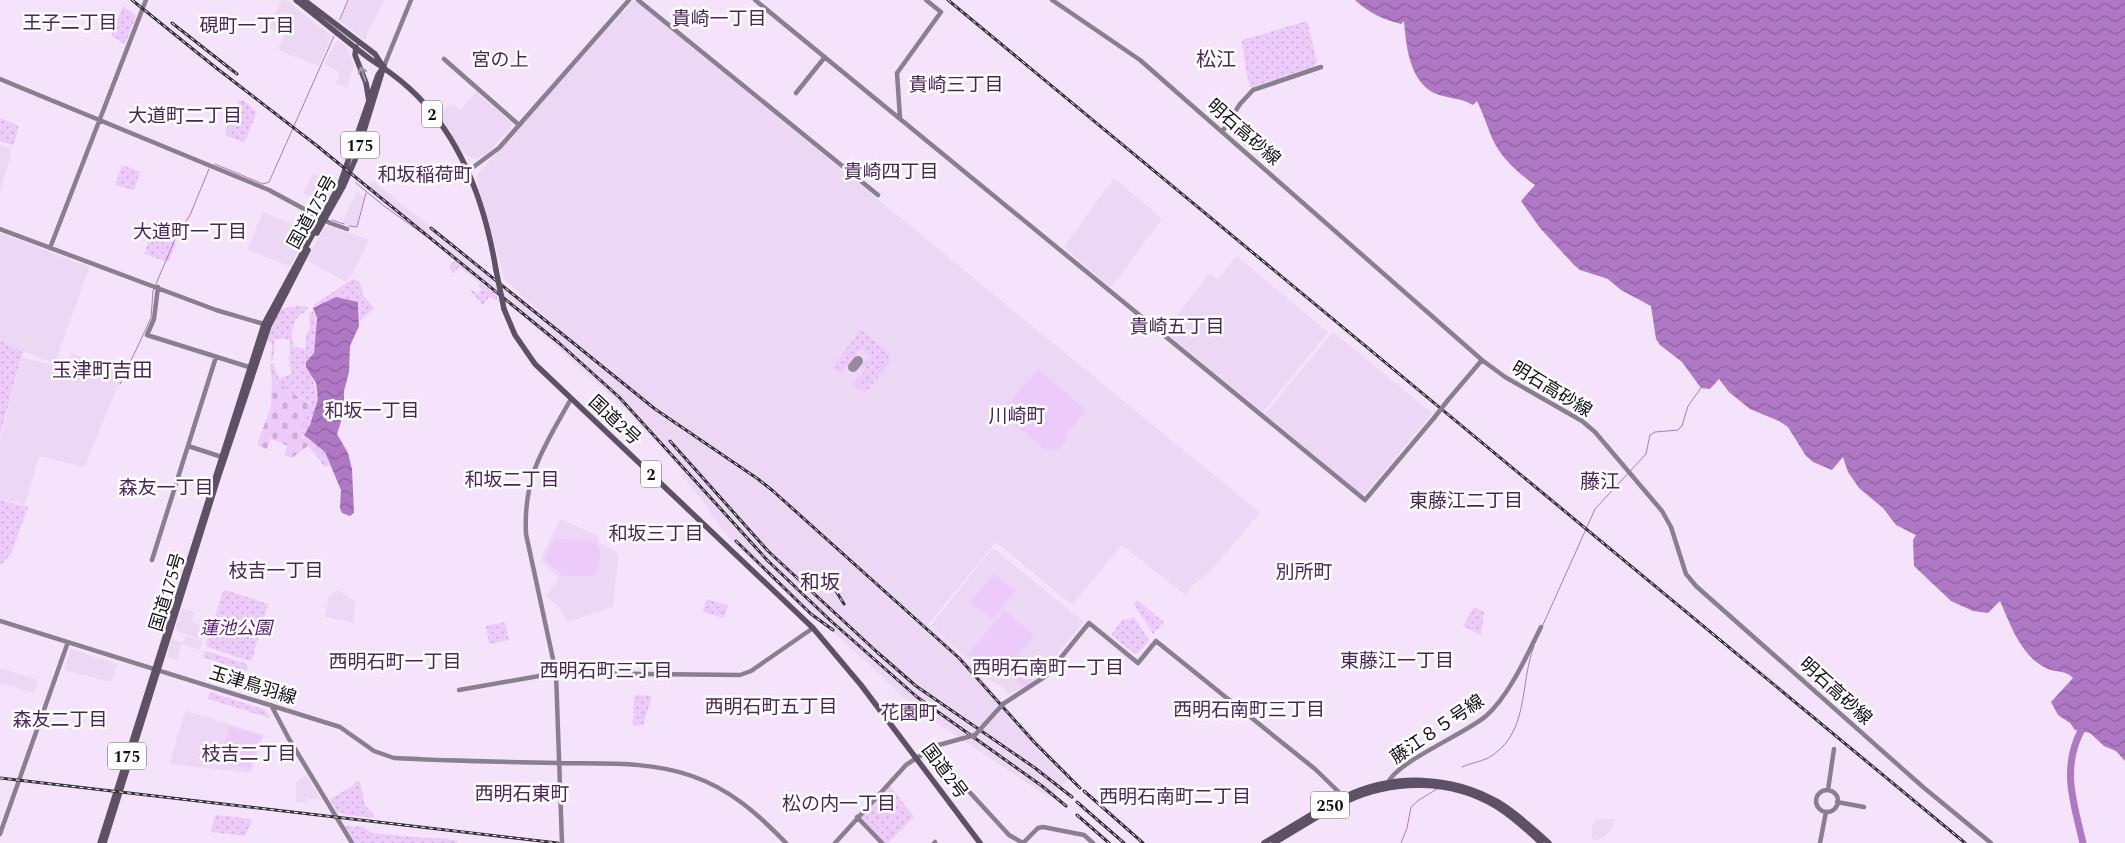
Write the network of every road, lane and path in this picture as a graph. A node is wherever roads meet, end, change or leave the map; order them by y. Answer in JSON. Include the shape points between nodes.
{"nodes":[{"id":1,"x":146,"y":0,"type":"edge"},
{"id":2,"x":296,"y":0,"type":"edge"},
{"id":3,"x":304,"y":0,"type":"edge"},
{"id":4,"x":410,"y":0,"type":"edge"},
{"id":5,"x":629,"y":0,"type":"edge"},
{"id":6,"x":638,"y":0,"type":"edge"},
{"id":7,"x":755,"y":0,"type":"edge"},
{"id":8,"x":926,"y":0,"type":"edge"},
{"id":9,"x":1052,"y":0,"type":"edge"},
{"id":10,"x":356,"y":48,"type":"junction"},
{"id":11,"x":825,"y":57,"type":"junction"},
{"id":12,"x":444,"y":59,"type":"dead end"},
{"id":13,"x":384,"y":66,"type":"junction"},
{"id":14,"x":1321,"y":67,"type":"dead end"},
{"id":15,"x":0,"y":79,"type":"edge"},
{"id":16,"x":796,"y":93,"type":"dead end"},
{"id":17,"x":369,"y":101,"type":"junction"},
{"id":18,"x":900,"y":118,"type":"junction"},
{"id":19,"x":100,"y":120,"type":"junction"},
{"id":20,"x":519,"y":125,"type":"junction"},
{"id":21,"x":1222,"y":132,"type":"junction"},
{"id":22,"x":468,"y":171,"type":"junction"},
{"id":23,"x":878,"y":195,"type":"dead end"},
{"id":24,"x":323,"y":218,"type":"junction"},
{"id":25,"x":0,"y":229,"type":"edge"},
{"id":26,"x":347,"y":229,"type":"dead end"},
{"id":27,"x":50,"y":248,"type":"junction"},
{"id":28,"x":158,"y":287,"type":"junction"},
{"id":29,"x":266,"y":325,"type":"junction"},
{"id":30,"x":216,"y":357,"type":"junction"},
{"id":31,"x":1482,"y":360,"type":"junction"},
{"id":32,"x":252,"y":368,"type":"junction"},
{"id":33,"x":571,"y":399,"type":"junction"},
{"id":34,"x":188,"y":446,"type":"junction"},
{"id":35,"x":223,"y":457,"type":"junction"},
{"id":36,"x":152,"y":560,"type":"dead end"},
{"id":37,"x":0,"y":622,"type":"edge"},
{"id":38,"x":1541,"y":627,"type":"dead end"},
{"id":39,"x":813,"y":628,"type":"junction"},
{"id":40,"x":68,"y":642,"type":"junction"},
{"id":41,"x":157,"y":670,"type":"junction"},
{"id":42,"x":556,"y":673,"type":"junction"},
{"id":43,"x":459,"y":690,"type":"dead end"},
{"id":44,"x":271,"y":705,"type":"junction"},
{"id":45,"x":933,"y":747,"type":"junction"},
{"id":46,"x":1834,"y":749,"type":"dead end"},
{"id":47,"x":917,"y":757,"type":"junction"},
{"id":48,"x":559,"y":764,"type":"junction"},
{"id":49,"x":1389,"y":785,"type":"junction"},
{"id":50,"x":1460,"y":789,"type":"junction"},
{"id":51,"x":1828,"y":790,"type":"junction"},
{"id":52,"x":1346,"y":799,"type":"junction"},
{"id":53,"x":1837,"y":802,"type":"junction"},
{"id":54,"x":1864,"y":807,"type":"dead end"},
{"id":55,"x":1826,"y":812,"type":"junction"},
{"id":56,"x":857,"y":817,"type":"junction"},
{"id":57,"x":0,"y":834,"type":"edge"},
{"id":58,"x":100,"y":843,"type":"edge"},
{"id":59,"x":104,"y":843,"type":"edge"},
{"id":60,"x":352,"y":843,"type":"edge"},
{"id":61,"x":562,"y":843,"type":"edge"},
{"id":62,"x":786,"y":843,"type":"edge"},
{"id":63,"x":835,"y":843,"type":"edge"},
{"id":64,"x":882,"y":843,"type":"edge"},
{"id":65,"x":980,"y":843,"type":"edge"},
{"id":66,"x":1023,"y":843,"type":"edge"},
{"id":67,"x":1093,"y":843,"type":"edge"},
{"id":68,"x":1264,"y":843,"type":"edge"},
{"id":69,"x":1274,"y":843,"type":"edge"},
{"id":70,"x":1541,"y":843,"type":"edge"},
{"id":71,"x":1549,"y":843,"type":"edge"},
{"id":72,"x":1820,"y":843,"type":"edge"},
{"id":73,"x":1990,"y":843,"type":"edge"}],
"edges":[{"from":1,"to":19,"type":"street"},
{"from":2,"to":10,"type":"highway","name":"国道2号","number":"2"},
{"from":3,"to":13,"type":"highway","name":"国道2号","number":"2","via":[[375,54]]},
{"from":4,"to":13,"type":"street"},
{"from":5,"to":20,"type":"street"},
{"from":6,"to":23,"type":"street"},
{"from":7,"to":11,"type":"street"},
{"from":8,"to":18,"type":"street","via":[[941,12],[896,73]]},
{"from":9,"to":21,"type":"street","name":"明石高砂線","via":[[1140,60]]},
{"from":10,"to":13,"type":"highway","name":"国道2号","number":"2"},
{"from":17,"to":10,"type":"highway","one_way":true,"via":[[366,82],[355,55]]},
{"from":11,"to":16,"type":"street"},
{"from":11,"to":18,"type":"street"},
{"from":12,"to":20,"type":"street"},
{"from":13,"to":17,"type":"highway","name":"国道175号","number":"175"},
{"from":13,"to":22,"type":"highway","name":"国道2号","number":"2","via":[[427,107]]},
{"from":13,"to":24,"type":"highway","name":"国道175号","number":"175","via":[[355,160],[343,187]]},
{"from":14,"to":21,"type":"street","via":[[1253,90]]},
{"from":15,"to":19,"type":"street"},
{"from":17,"to":24,"type":"highway","name":"国道175号","number":"175","via":[[340,184]]},
{"from":18,"to":31,"type":"street","bridge":true,"via":[[1365,500]]},
{"from":19,"to":24,"type":"street","via":[[269,190]]},
{"from":19,"to":27,"type":"street"},
{"from":20,"to":22,"type":"street","via":[[499,148]]},
{"from":21,"to":31,"type":"street","name":"明石高砂線"},
{"from":22,"to":33,"type":"highway","name":"国道2号","number":"2","bridge":true,"via":[[485,215],[504,309],[515,335],[535,364]]},
{"from":24,"to":26,"type":"street"},
{"from":24,"to":29,"type":"highway","name":"国道175号","number":"175"},
{"from":25,"to":27,"type":"street"},
{"from":27,"to":28,"type":"street"},
{"from":28,"to":29,"type":"street"},
{"from":28,"to":30,"type":"street","via":[[154,319],[147,335]]},
{"from":29,"to":32,"type":"highway","name":"国道175号","number":"175"},
{"from":30,"to":32,"type":"street"},
{"from":30,"to":34,"type":"street"},
{"from":31,"to":73,"type":"street","name":"明石高砂線","via":[[1505,377],[1582,420],[1595,432],[1662,511],[1671,527],[1686,574],[1696,586]]},
{"from":32,"to":35,"type":"highway","name":"国道175号","number":"175"},
{"from":33,"to":39,"type":"highway","name":"国道2号","number":"2"},
{"from":33,"to":42,"type":"street","via":[[536,462],[526,503],[526,534]]},
{"from":34,"to":35,"type":"street"},
{"from":34,"to":36,"type":"street"},
{"from":35,"to":41,"type":"highway","name":"国道175号","number":"175"},
{"from":37,"to":40,"type":"street","name":"玉津鳥羽線"},
{"from":38,"to":49,"type":"street","name":"藤江８５号線","via":[[1500,701],[1485,717],[1400,769]]},
{"from":39,"to":42,"type":"street","via":[[751,671],[740,675]]},
{"from":39,"to":47,"type":"highway","name":"国道2号","number":"2"},
{"from":40,"to":41,"type":"street","name":"玉津鳥羽線"},
{"from":40,"to":57,"type":"street"},
{"from":41,"to":44,"type":"street","name":"玉津鳥羽線"},
{"from":41,"to":58,"type":"highway","name":"国道175号","number":"175"},
{"from":41,"to":59,"type":"highway","name":"国道175号","number":"175"},
{"from":42,"to":43,"type":"street"},
{"from":42,"to":48,"type":"street"},
{"from":44,"to":48,"type":"street","name":"玉津鳥羽線","via":[[340,726],[374,751],[394,758]]},
{"from":44,"to":60,"type":"street"},
{"from":45,"to":47,"type":"street"},
{"from":45,"to":52,"type":"street","bridge":true,"via":[[975,735],[1003,704],[1046,676],[1089,623],[1138,663],[1156,641],[1316,769]]},
{"from":45,"to":66,"type":"street","via":[[1009,835]]},
{"from":46,"to":51,"type":"street"},
{"from":47,"to":56,"type":"street"},
{"from":47,"to":65,"type":"highway","name":"国道2号","number":"2"},
{"from":48,"to":61,"type":"street"},
{"from":48,"to":62,"type":"street","name":"玉津鳥羽線","via":[[656,767],[692,776],[728,792],[748,806]]},
{"from":49,"to":50,"type":"highway","number":"250","via":[[1403,783]]},
{"from":49,"to":52,"type":"highway","number":"250"},
{"from":50,"to":70,"type":"highway","number":"250","via":[[1497,807]]},
{"from":50,"to":71,"type":"highway","number":"250","via":[[1500,803]]},
{"from":51,"to":53,"type":"street","via":[[1836,796]]},
{"from":51,"to":55,"type":"street","via":[[1821,792],[1816,800]]},
{"from":52,"to":68,"type":"highway","number":"250"},
{"from":52,"to":69,"type":"highway","number":"250"},
{"from":53,"to":54,"type":"street"},
{"from":53,"to":55,"type":"street","via":[[1832,810]]},
{"from":55,"to":72,"type":"street"},
{"from":56,"to":63,"type":"street"},
{"from":56,"to":64,"type":"street"},
{"from":66,"to":67,"type":"street","via":[[1043,826],[1084,835]]}]}
